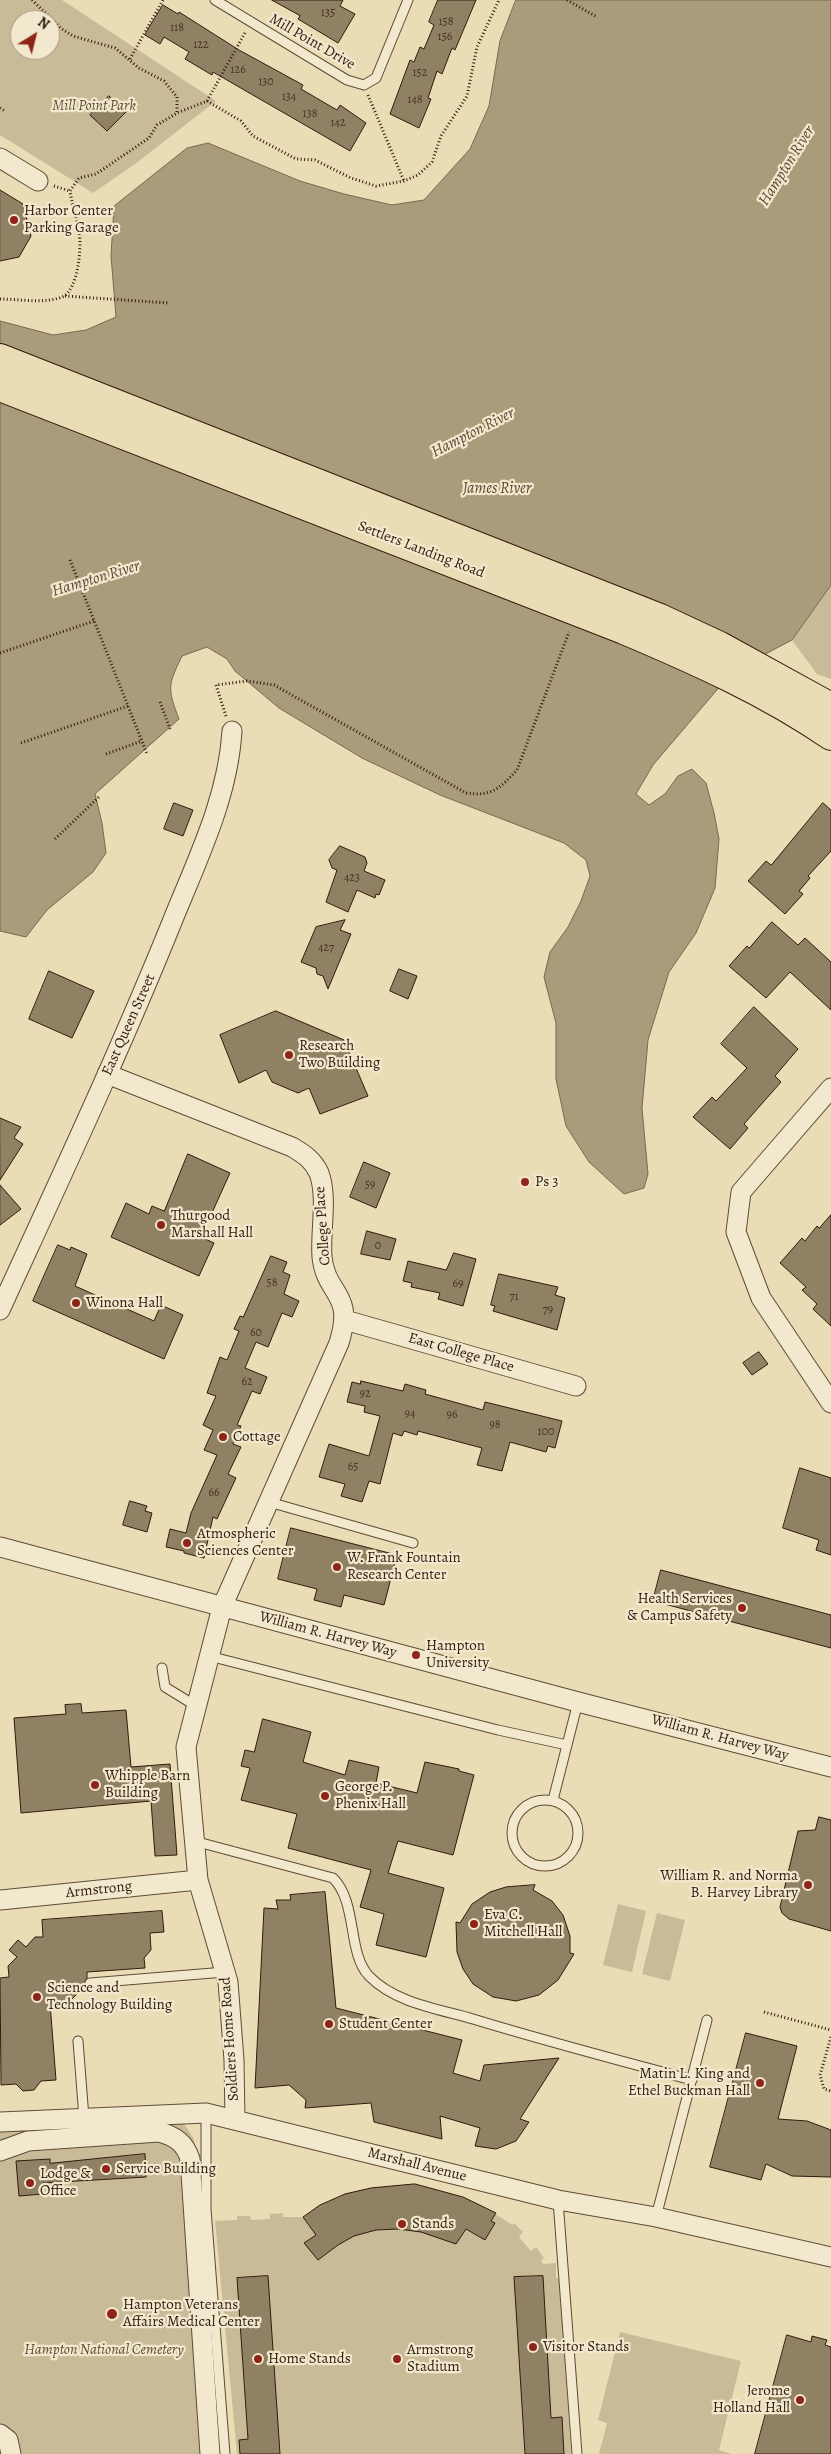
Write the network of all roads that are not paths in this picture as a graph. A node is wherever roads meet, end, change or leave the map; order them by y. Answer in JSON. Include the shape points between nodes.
{"nodes":[{"id":1,"x":215,"y":0,"type":"edge"},
{"id":2,"x":408,"y":0,"type":"edge"},
{"id":3,"x":0,"y":159,"type":"edge"},
{"id":4,"x":38,"y":181,"type":"dead end"},
{"id":5,"x":0,"y":358,"type":"edge"},
{"id":6,"x":0,"y":387,"type":"edge"},
{"id":7,"x":812,"y":705,"type":"edge"},
{"id":8,"x":232,"y":731,"type":"road end"},
{"id":9,"x":831,"y":736,"type":"edge"},
{"id":10,"x":107,"y":1074,"type":"junction"},
{"id":11,"x":831,"y":1088,"type":"edge"},
{"id":12,"x":0,"y":1310,"type":"edge"},
{"id":13,"x":345,"y":1320,"type":"junction"},
{"id":14,"x":576,"y":1386,"type":"dead end"},
{"id":15,"x":831,"y":1403,"type":"edge"},
{"id":16,"x":268,"y":1502,"type":"junction"},
{"id":17,"x":413,"y":1543,"type":"dead end"},
{"id":18,"x":0,"y":1547,"type":"edge"},
{"id":19,"x":222,"y":1607,"type":"junction"},
{"id":20,"x":209,"y":1656,"type":"junction"},
{"id":21,"x":162,"y":1668,"type":"dead end"},
{"id":22,"x":578,"y":1702,"type":"junction"},
{"id":23,"x":196,"y":1706,"type":"junction"},
{"id":24,"x":566,"y":1745,"type":"junction"},
{"id":25,"x":831,"y":1767,"type":"edge"},
{"id":26,"x":553,"y":1800,"type":"junction"},
{"id":27,"x":194,"y":1840,"type":"junction"},
{"id":28,"x":198,"y":1880,"type":"junction"},
{"id":29,"x":0,"y":1900,"type":"edge"},
{"id":30,"x":225,"y":1972,"type":"junction"},
{"id":31,"x":90,"y":1983,"type":"dead end"},
{"id":32,"x":707,"y":2020,"type":"dead end"},
{"id":33,"x":78,"y":2041,"type":"dead end"},
{"id":34,"x":692,"y":2080,"type":"junction"},
{"id":35,"x":206,"y":2113,"type":"junction"},
{"id":36,"x":84,"y":2118,"type":"junction"},
{"id":37,"x":235,"y":2120,"type":"junction"},
{"id":38,"x":0,"y":2122,"type":"edge"},
{"id":39,"x":0,"y":2151,"type":"edge"},
{"id":40,"x":558,"y":2200,"type":"junction"},
{"id":41,"x":656,"y":2217,"type":"junction"},
{"id":42,"x":831,"y":2258,"type":"edge"},
{"id":43,"x":0,"y":2434,"type":"edge"},
{"id":44,"x":12,"y":2454,"type":"edge"},
{"id":45,"x":210,"y":2454,"type":"edge"},
{"id":46,"x":226,"y":2454,"type":"edge"},
{"id":47,"x":577,"y":2454,"type":"edge"}],
"edges":[{"from":1,"to":2,"type":"lane","name":"Mill Point Drive","via":[[347,80],[364,85],[376,78]]},
{"from":3,"to":4,"type":"street"},
{"from":5,"to":7,"type":"main road","name":"Settlers Landing Road","via":[[660,618],[720,646]]},
{"from":6,"to":7,"type":"main road","name":"Settlers Landing Road"},
{"from":7,"to":9,"type":"main road","name":"Settlers Landing Road"},
{"from":8,"to":10,"type":"street","name":"East Queen Street","via":[[228,768],[212,823]]},
{"from":10,"to":12,"type":"street","name":"East Queen Street"},
{"from":10,"to":13,"type":"street","name":"College Place","via":[[292,1147],[314,1163],[322,1189],[324,1265],[343,1302]]},
{"from":11,"to":15,"type":"street","via":[[740,1192],[736,1232],[761,1298]]},
{"from":13,"to":14,"type":"street","name":"East College Place"},
{"from":13,"to":16,"type":"street","name":"College Place","via":[[339,1343]]},
{"from":16,"to":17,"type":"lane"},
{"from":16,"to":19,"type":"street","name":"College Place"},
{"from":18,"to":19,"type":"street","name":"William R. Harvey Way"},
{"from":19,"to":20,"type":"street","name":"Soldiers Home Road"},
{"from":19,"to":22,"type":"street","name":"William R. Harvey Way"},
{"from":20,"to":23,"type":"street","name":"Soldiers Home Road"},
{"from":20,"to":24,"type":"lane"},
{"from":21,"to":23,"type":"lane","via":[[165,1687]]},
{"from":22,"to":24,"type":"lane"},
{"from":22,"to":25,"type":"street","name":"William R. Harvey Way"},
{"from":23,"to":27,"type":"street","name":"Soldiers Home Road","via":[[186,1747]]},
{"from":24,"to":26,"type":"lane"},
{"from":26,"to":26,"type":"lane","via":[[571,1811],[579,1830],[578,1840],[574,1850],[560,1863],[551,1866],[533,1864],[524,1860],[513,1844],[513,1824],[524,1807],[538,1800]]},
{"from":27,"to":28,"type":"street","name":"Soldiers Home Road"},
{"from":27,"to":34,"type":"lane","via":[[333,1878],[345,1896],[360,1960],[368,1975],[399,1996]]},
{"from":28,"to":29,"type":"street","name":"Armstrong"},
{"from":28,"to":30,"type":"street","name":"Soldiers Home Road"},
{"from":30,"to":31,"type":"lane"},
{"from":30,"to":37,"type":"street","name":"Soldiers Home Road","via":[[234,2060]]},
{"from":32,"to":34,"type":"lane"},
{"from":33,"to":36,"type":"lane"},
{"from":34,"to":41,"type":"lane"},
{"from":35,"to":36,"type":"street","name":"Marshall Avenue"},
{"from":35,"to":37,"type":"street","name":"Marshall Avenue"},
{"from":35,"to":46,"type":"lane","via":[[206,2209]]},
{"from":36,"to":38,"type":"street","name":"Marshall Avenue"},
{"from":37,"to":40,"type":"street","name":"Marshall Avenue"},
{"from":39,"to":45,"type":"street","via":[[28,2141],[159,2132],[170,2135],[187,2148]]},
{"from":40,"to":41,"type":"street","name":"Marshall Avenue"},
{"from":40,"to":47,"type":"lane"},
{"from":41,"to":42,"type":"street","name":"Marshall Avenue"},
{"from":43,"to":44,"type":"street","via":[[8,2440]]}]}
